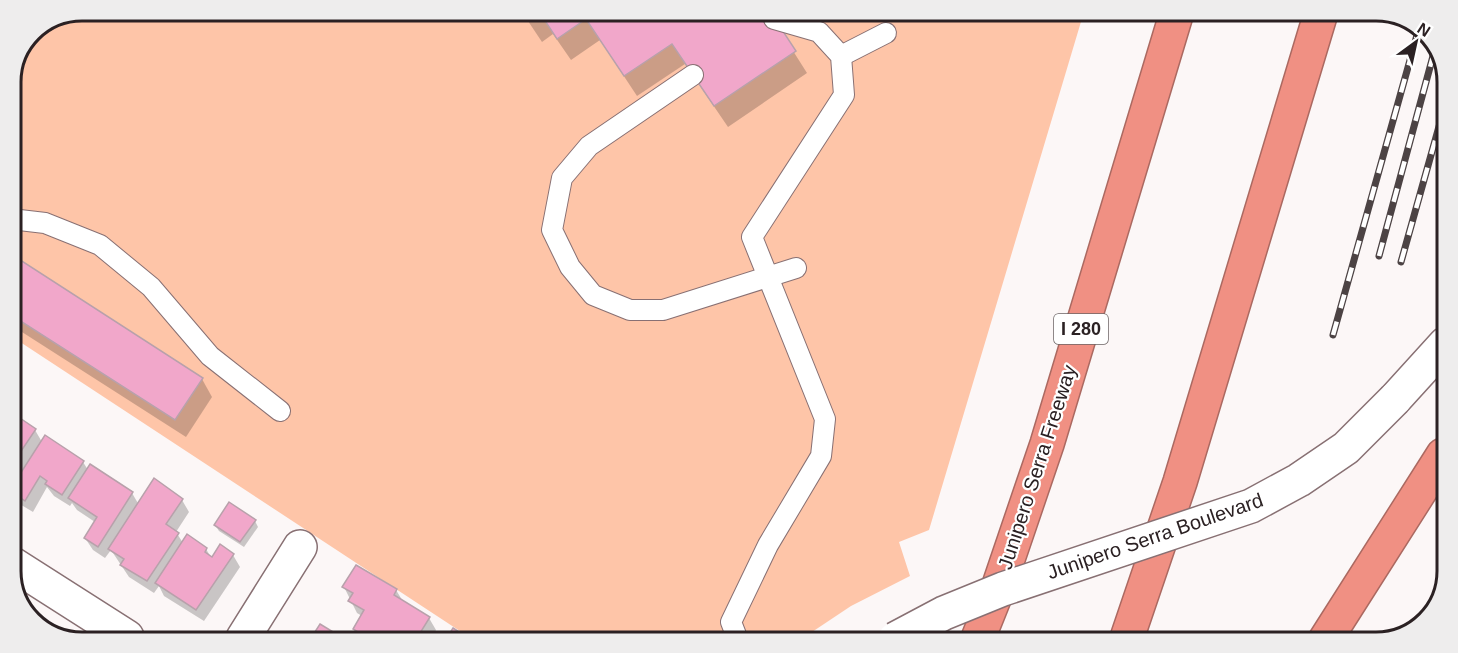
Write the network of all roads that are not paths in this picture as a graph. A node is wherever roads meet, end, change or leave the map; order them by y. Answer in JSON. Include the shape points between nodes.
{"nodes":[{"id":1,"x":781,"y":21,"type":"edge"},
{"id":2,"x":1174,"y":21,"type":"edge"},
{"id":3,"x":1318,"y":21,"type":"edge"},
{"id":4,"x":886,"y":33,"type":"dead end"},
{"id":5,"x":841,"y":56,"type":"junction"},
{"id":6,"x":693,"y":75,"type":"dead end"},
{"id":7,"x":21,"y":220,"type":"edge"},
{"id":8,"x":796,"y":268,"type":"dead end"},
{"id":9,"x":768,"y":276,"type":"junction"},
{"id":10,"x":1437,"y":352,"type":"edge"},
{"id":11,"x":280,"y":411,"type":"dead end"},
{"id":12,"x":1437,"y":464,"type":"edge"},
{"id":13,"x":300,"y":547,"type":"dead end"},
{"id":14,"x":21,"y":569,"type":"edge"},
{"id":15,"x":119,"y":632,"type":"edge"},
{"id":16,"x":247,"y":632,"type":"edge"},
{"id":17,"x":735,"y":632,"type":"edge"},
{"id":18,"x":909,"y":632,"type":"edge"},
{"id":19,"x":981,"y":632,"type":"edge"},
{"id":20,"x":1129,"y":632,"type":"edge"},
{"id":21,"x":1330,"y":632,"type":"edge"}],
"edges":[{"from":1,"to":5,"type":"lane","via":[[819,32]]},
{"from":2,"to":19,"type":"highway","name":"Junipero Serra Freeway","number":"I 280","via":[[1047,444]]},
{"from":3,"to":20,"type":"highway","via":[[1180,482]]},
{"from":4,"to":5,"type":"lane"},
{"from":5,"to":9,"type":"lane","via":[[843,95],[752,237]]},
{"from":6,"to":9,"type":"lane","via":[[589,146],[562,178],[552,230],[570,267],[593,296],[630,310],[663,310]]},
{"from":7,"to":11,"type":"lane","via":[[45,223],[100,245],[152,287],[210,356]]},
{"from":8,"to":9,"type":"lane"},
{"from":9,"to":17,"type":"lane","via":[[825,419],[821,456],[768,545],[731,622]]},
{"from":10,"to":18,"type":"main road","name":"Junipero Serra Boulevard","bridge":true,"via":[[1346,448],[1251,506],[1003,589]]},
{"from":12,"to":21,"type":"highway"},
{"from":13,"to":16,"type":"main road"},
{"from":14,"to":15,"type":"main road"}]}
